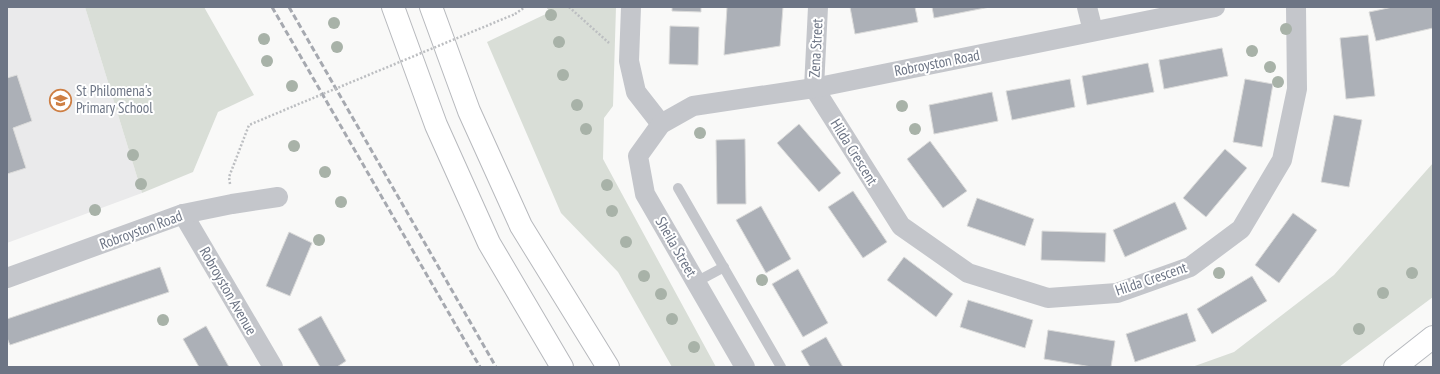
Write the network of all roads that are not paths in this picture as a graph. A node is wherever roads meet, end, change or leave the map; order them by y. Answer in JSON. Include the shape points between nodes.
{"nodes":[{"id":1,"x":393,"y":7,"type":"edge"},
{"id":2,"x":431,"y":7,"type":"edge"},
{"id":3,"x":631,"y":7,"type":"edge"},
{"id":4,"x":818,"y":7,"type":"edge"},
{"id":5,"x":1087,"y":7,"type":"edge"},
{"id":6,"x":1215,"y":7,"type":"edge"},
{"id":7,"x":1296,"y":7,"type":"edge"},
{"id":8,"x":1093,"y":32,"type":"junction"},
{"id":9,"x":814,"y":88,"type":"junction"},
{"id":10,"x":661,"y":124,"type":"junction"},
{"id":11,"x":678,"y":188,"type":"dead end"},
{"id":12,"x":278,"y":197,"type":"dead end"},
{"id":13,"x":183,"y":214,"type":"junction"},
{"id":14,"x":724,"y":267,"type":"junction"},
{"id":15,"x":7,"y":278,"type":"edge"},
{"id":16,"x":696,"y":282,"type":"junction"},
{"id":17,"x":1433,"y":337,"type":"edge"},
{"id":18,"x":273,"y":367,"type":"edge"},
{"id":19,"x":562,"y":367,"type":"edge"},
{"id":20,"x":608,"y":367,"type":"edge"},
{"id":21,"x":745,"y":367,"type":"edge"},
{"id":22,"x":781,"y":367,"type":"edge"},
{"id":23,"x":1395,"y":367,"type":"edge"}],
"edges":[{"from":1,"to":19,"type":"main road","via":[[436,125],[489,243]]},
{"from":2,"to":20,"type":"main road","via":[[469,111],[521,226]]},
{"from":3,"to":10,"type":"street","via":[[629,61],[636,92]]},
{"from":4,"to":9,"type":"street","name":"Zena Street"},
{"from":5,"to":8,"type":"street"},
{"from":6,"to":8,"type":"street","name":"Robroyston Road"},
{"from":7,"to":9,"type":"street","name":"Hilda Crescent","via":[[1297,89],[1282,160],[1241,229],[1190,267],[1117,293],[1048,298],[968,273],[901,226]]},
{"from":8,"to":9,"type":"street","name":"Robroyston Road"},
{"from":9,"to":10,"type":"street","name":"Robroyston Road","via":[[693,106]]},
{"from":10,"to":16,"type":"street","name":"Sheila Street","via":[[638,156],[645,194]]},
{"from":11,"to":14,"type":"lane"},
{"from":12,"to":13,"type":"street","name":"Robroyston Road"},
{"from":13,"to":15,"type":"street","name":"Robroyston Road"},
{"from":13,"to":18,"type":"street","name":"Robroyston Avenue"},
{"from":14,"to":16,"type":"lane"},
{"from":14,"to":22,"type":"lane"},
{"from":16,"to":21,"type":"street","name":"Sheila Street"},
{"from":17,"to":23,"type":"main road"}]}
